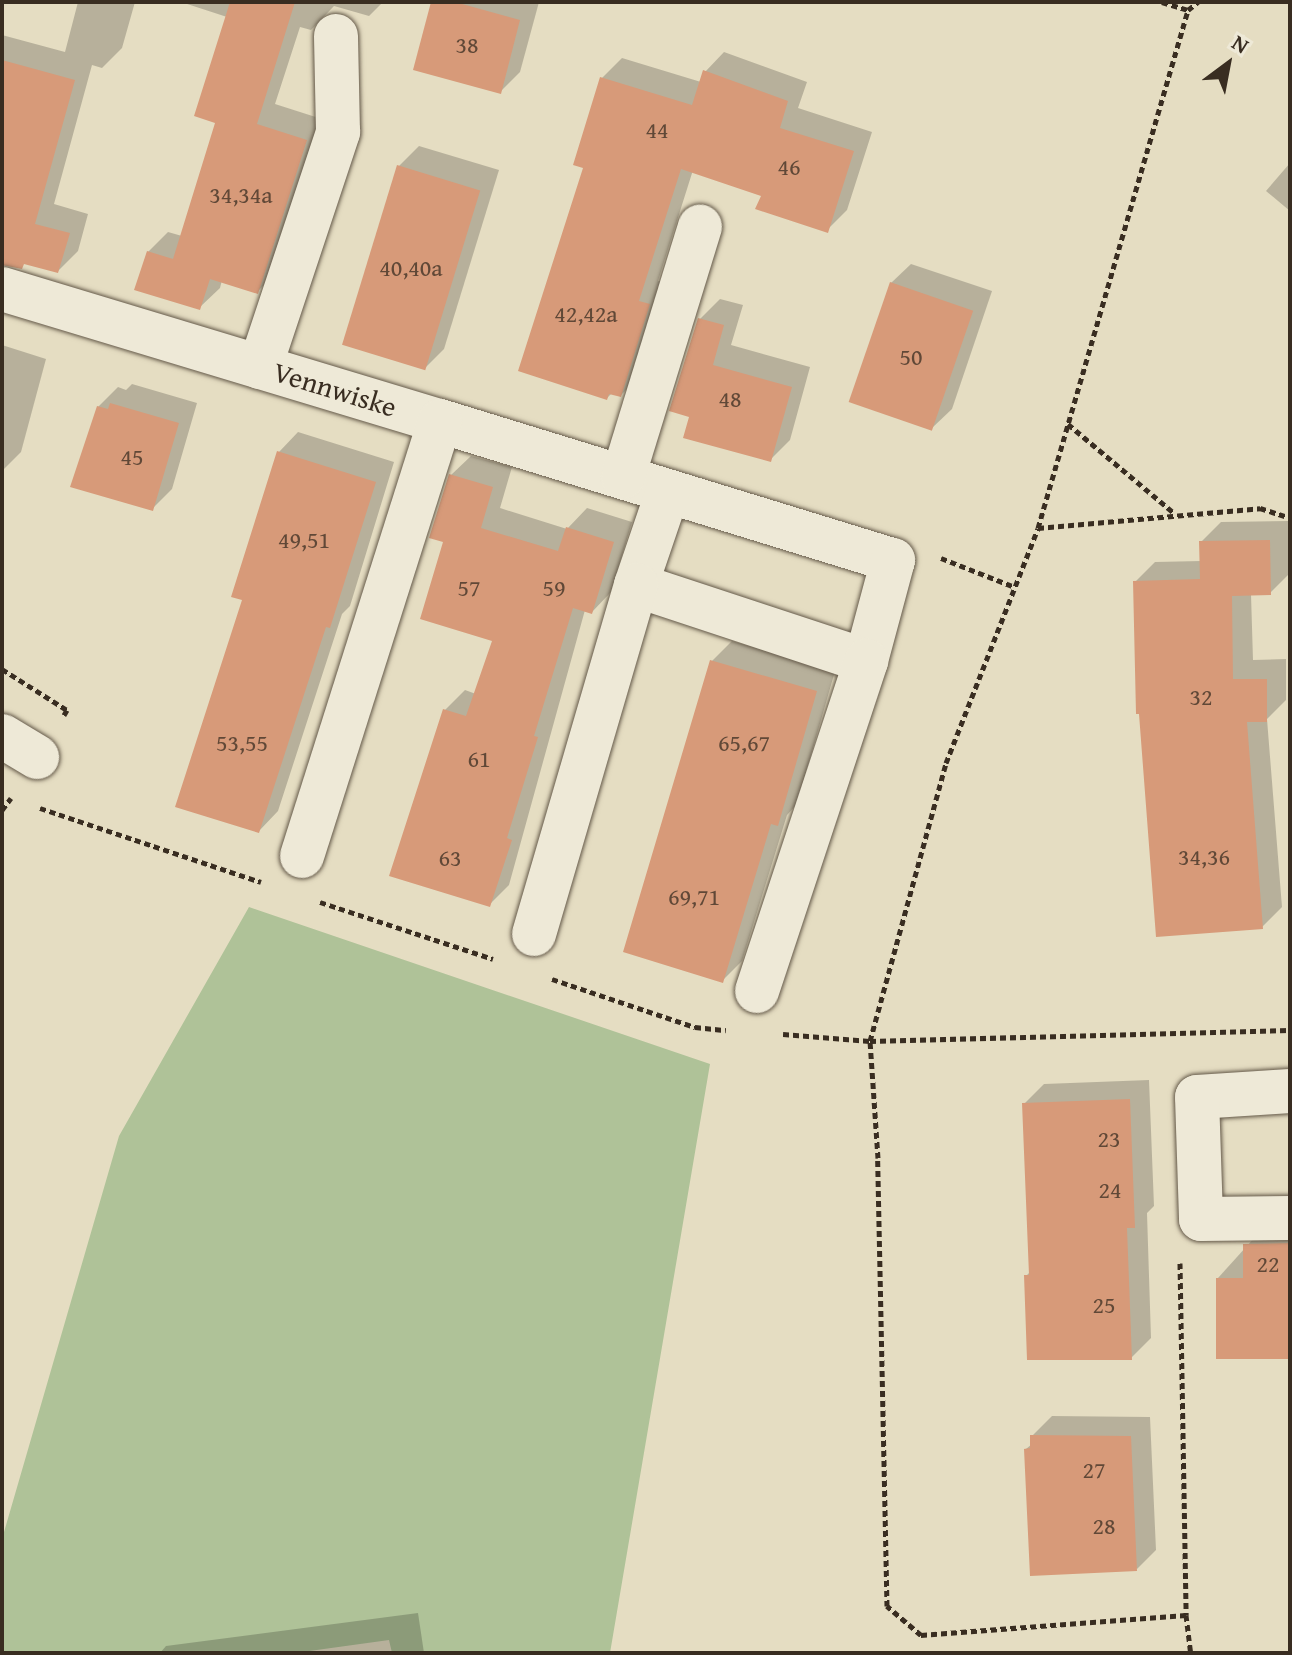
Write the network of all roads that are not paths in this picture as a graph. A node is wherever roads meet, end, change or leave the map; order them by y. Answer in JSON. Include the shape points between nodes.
{"nodes":[{"id":1,"x":336,"y":36,"type":"dead end"},
{"id":2,"x":700,"y":227,"type":"dead end"},
{"id":3,"x":2,"y":289,"type":"edge"},
{"id":4,"x":260,"y":367,"type":"junction"},
{"id":5,"x":440,"y":421,"type":"junction"},
{"id":6,"x":623,"y":477,"type":"junction"},
{"id":7,"x":668,"y":491,"type":"junction"},
{"id":8,"x":636,"y":585,"type":"junction"},
{"id":9,"x":866,"y":661,"type":"junction"},
{"id":10,"x":302,"y":856,"type":"dead end"},
{"id":11,"x":521,"y":949,"type":"road end"},
{"id":12,"x":757,"y":991,"type":"dead end"},
{"id":13,"x":1290,"y":1091,"type":"edge"},
{"id":14,"x":1290,"y":1218,"type":"edge"}],
"edges":[{"from":1,"to":4,"type":"street","via":[[338,132]]},
{"from":2,"to":6,"type":"street"},
{"from":3,"to":4,"type":"street","name":"Vennwiske"},
{"from":4,"to":5,"type":"street","name":"Vennwiske"},
{"from":5,"to":6,"type":"street","name":"Vennwiske"},
{"from":5,"to":10,"type":"street"},
{"from":6,"to":7,"type":"street","name":"Vennwiske"},
{"from":7,"to":8,"type":"street"},
{"from":7,"to":9,"type":"street","name":"Vennwiske","via":[[893,560]]},
{"from":8,"to":9,"type":"street"},
{"from":8,"to":11,"type":"street"},
{"from":9,"to":12,"type":"street"},
{"from":13,"to":14,"type":"street","via":[[1197,1097],[1201,1219]]}]}
